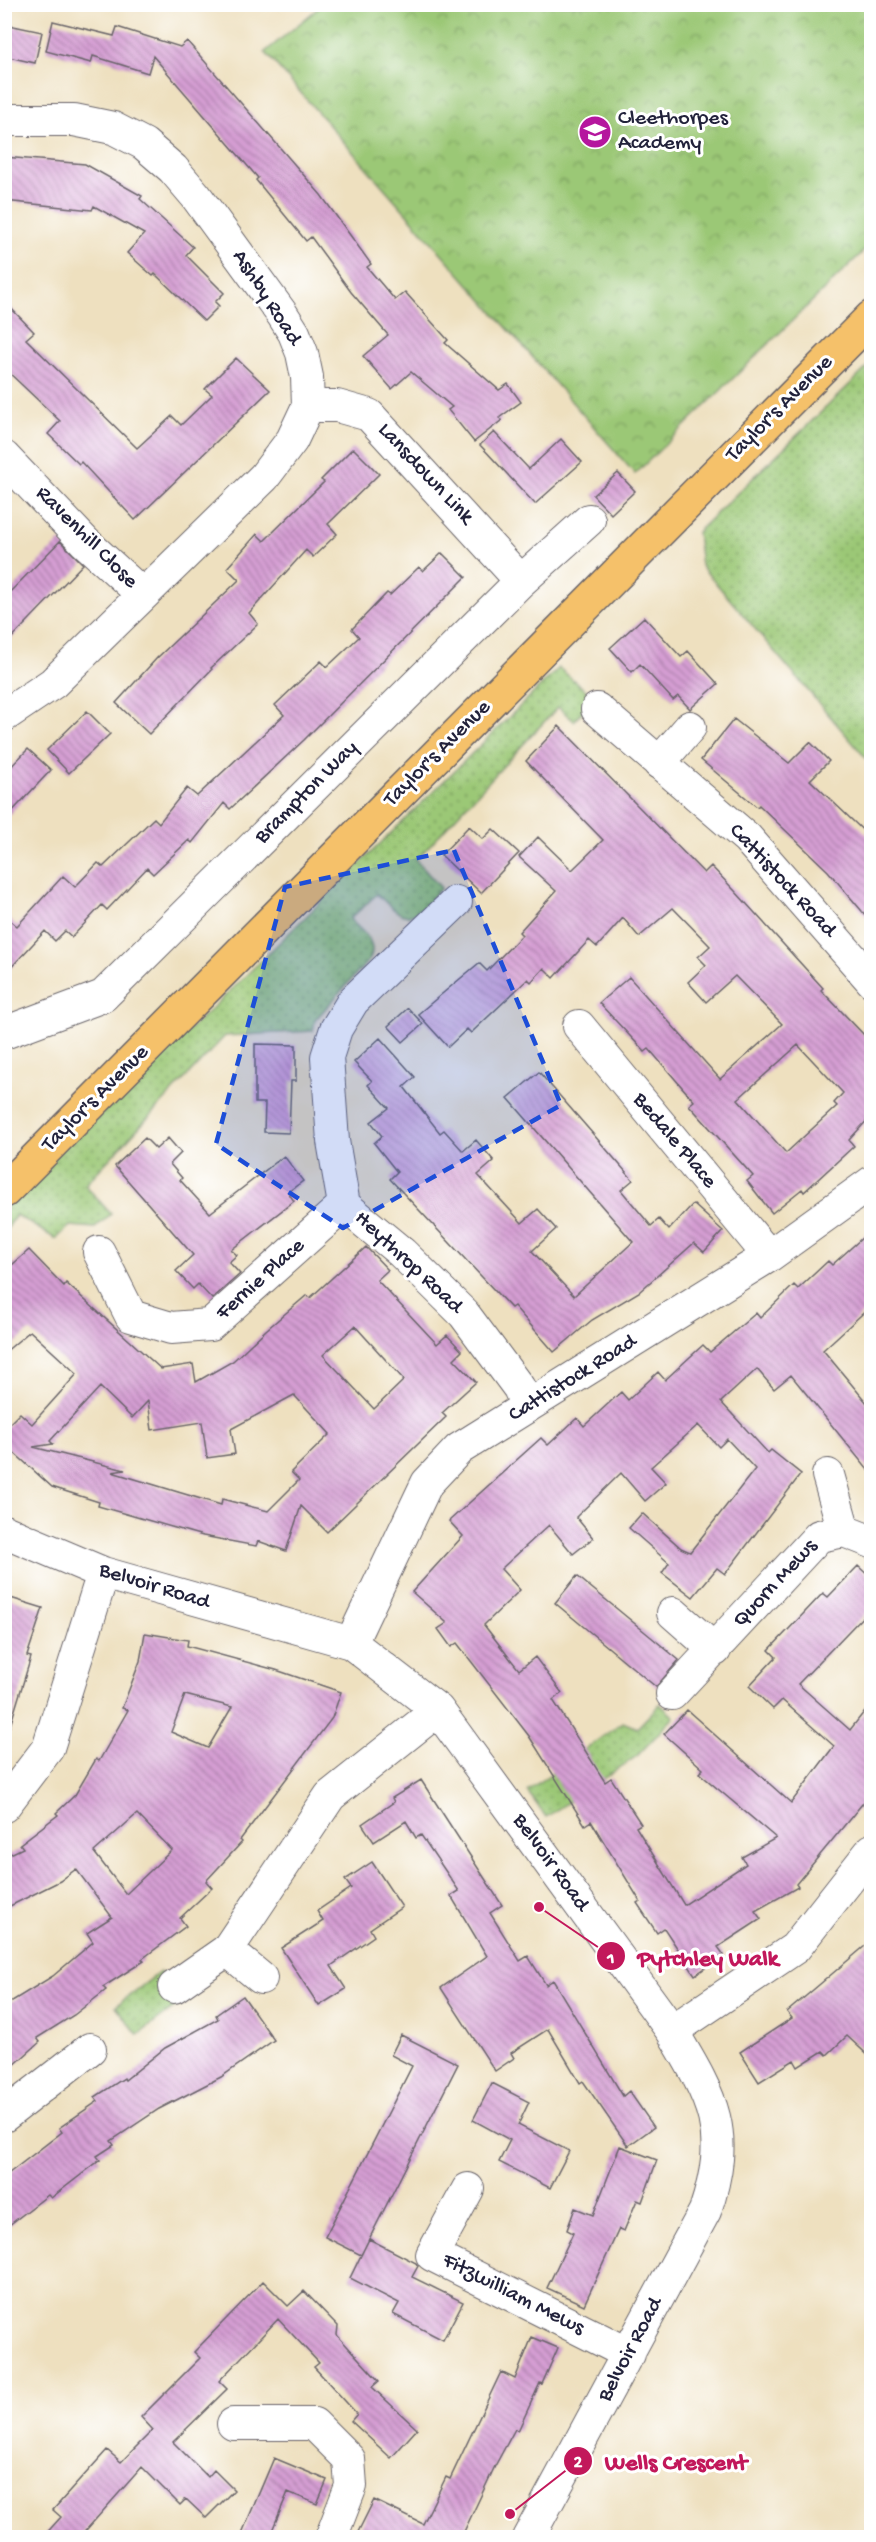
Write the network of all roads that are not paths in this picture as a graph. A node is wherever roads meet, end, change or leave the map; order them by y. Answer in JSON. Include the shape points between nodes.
{"nodes":[{"id":1,"x":4,"y":120,"type":"edge"},
{"id":2,"x":872,"y":317,"type":"edge"},
{"id":3,"x":308,"y":406,"type":"junction"},
{"id":4,"x":4,"y":457,"type":"edge"},
{"id":5,"x":589,"y":520,"type":"dead end"},
{"id":6,"x":521,"y":581,"type":"junction"},
{"id":7,"x":142,"y":594,"type":"junction"},
{"id":8,"x":597,"y":709,"type":"dead end"},
{"id":9,"x":4,"y":716,"type":"edge"},
{"id":10,"x":690,"y":728,"type":"dead end"},
{"id":11,"x":659,"y":763,"type":"junction"},
{"id":12,"x":456,"y":902,"type":"dead end"},
{"id":13,"x":872,"y":981,"type":"edge"},
{"id":14,"x":579,"y":1026,"type":"dead end"},
{"id":15,"x":4,"y":1033,"type":"edge"},
{"id":16,"x":872,"y":1182,"type":"edge"},
{"id":17,"x":4,"y":1191,"type":"edge"},
{"id":18,"x":345,"y":1205,"type":"junction"},
{"id":19,"x":99,"y":1252,"type":"dead end"},
{"id":20,"x":769,"y":1256,"type":"junction"},
{"id":21,"x":527,"y":1407,"type":"junction"},
{"id":22,"x":828,"y":1474,"type":"dead end"},
{"id":23,"x":4,"y":1531,"type":"edge"},
{"id":24,"x":858,"y":1537,"type":"edge"},
{"id":25,"x":103,"y":1573,"type":"junction"},
{"id":26,"x":673,"y":1613,"type":"dead end"},
{"id":27,"x":351,"y":1643,"type":"junction"},
{"id":28,"x":715,"y":1650,"type":"junction"},
{"id":29,"x":672,"y":1694,"type":"dead end"},
{"id":30,"x":438,"y":1710,"type":"junction"},
{"id":31,"x":4,"y":1806,"type":"edge"},
{"id":32,"x":872,"y":1850,"type":"edge"},
{"id":33,"x":227,"y":1950,"type":"junction"},
{"id":34,"x":261,"y":1978,"type":"dead end"},
{"id":35,"x":174,"y":1987,"type":"dead end"},
{"id":36,"x":672,"y":2031,"type":"junction"},
{"id":37,"x":90,"y":2049,"type":"dead end"},
{"id":38,"x":4,"y":2116,"type":"edge"},
{"id":39,"x":468,"y":2188,"type":"dead end"},
{"id":40,"x":629,"y":2354,"type":"junction"},
{"id":41,"x":233,"y":2424,"type":"dead end"},
{"id":42,"x":331,"y":2538,"type":"edge"},
{"id":43,"x":528,"y":2538,"type":"edge"}],
"edges":[{"from":1,"to":3,"type":"street","name":"Ashby Road","via":[[74,120],[113,128],[144,144],[173,169],[294,333],[307,377]]},
{"from":2,"to":17,"type":"main road","name":"Taylor's Avenue"},
{"from":3,"to":6,"type":"street","name":"Lansdown Link","via":[[337,406],[369,415]]},
{"from":3,"to":7,"type":"street","name":"Ashby Road","via":[[292,440],[264,477]]},
{"from":4,"to":7,"type":"street","name":"Ravenhill Close","via":[[85,542]]},
{"from":5,"to":6,"type":"street","name":"Brampton Way"},
{"from":6,"to":15,"type":"street","name":"Brampton Way","via":[[103,996]]},
{"from":7,"to":9,"type":"street","name":"Ashby Road","via":[[53,683]]},
{"from":8,"to":11,"type":"street","name":"Cattistock Road"},
{"from":10,"to":11,"type":"street"},
{"from":11,"to":13,"type":"street","name":"Cattistock Road","via":[[747,838]]},
{"from":12,"to":18,"type":"street","name":"Heythrop Road","via":[[353,1000],[336,1029],[327,1058],[328,1087]]},
{"from":14,"to":20,"type":"street","name":"Bedale Place"},
{"from":16,"to":20,"type":"street","name":"Cattistock Road"},
{"from":18,"to":19,"type":"street","name":"Fernie Place","via":[[210,1325],[171,1328],[130,1316]]},
{"from":18,"to":21,"type":"street","name":"Heythrop Road","via":[[402,1253],[464,1314],[519,1388]]},
{"from":20,"to":21,"type":"street","name":"Cattistock Road"},
{"from":21,"to":27,"type":"street","name":"Cattistock Road","via":[[459,1449],[427,1482]]},
{"from":22,"to":24,"type":"street","name":"Quorn Mews"},
{"from":23,"to":25,"type":"street","name":"Belvoir Road"},
{"from":24,"to":28,"type":"street","name":"Quorn Mews","via":[[819,1536]]},
{"from":25,"to":27,"type":"street","name":"Belvoir Road"},
{"from":25,"to":31,"type":"street","via":[[48,1748]]},
{"from":26,"to":28,"type":"street"},
{"from":27,"to":30,"type":"street","name":"Belvoir Road"},
{"from":28,"to":29,"type":"street","name":"Quorn Mews"},
{"from":30,"to":33,"type":"street","via":[[330,1796]]},
{"from":30,"to":36,"type":"street","name":"Belvoir Road"},
{"from":32,"to":36,"type":"street","via":[[795,1948]]},
{"from":33,"to":34,"type":"street"},
{"from":33,"to":35,"type":"street"},
{"from":36,"to":40,"type":"street","name":"Belvoir Road","via":[[703,2083],[715,2115],[719,2148],[715,2182],[705,2211]]},
{"from":37,"to":38,"type":"street"},
{"from":39,"to":40,"type":"street","name":"Fitzwilliam Mews","via":[[432,2255]]},
{"from":40,"to":43,"type":"street","name":"Belvoir Road"},
{"from":41,"to":42,"type":"street","via":[[314,2424],[349,2459],[351,2486]]}]}
